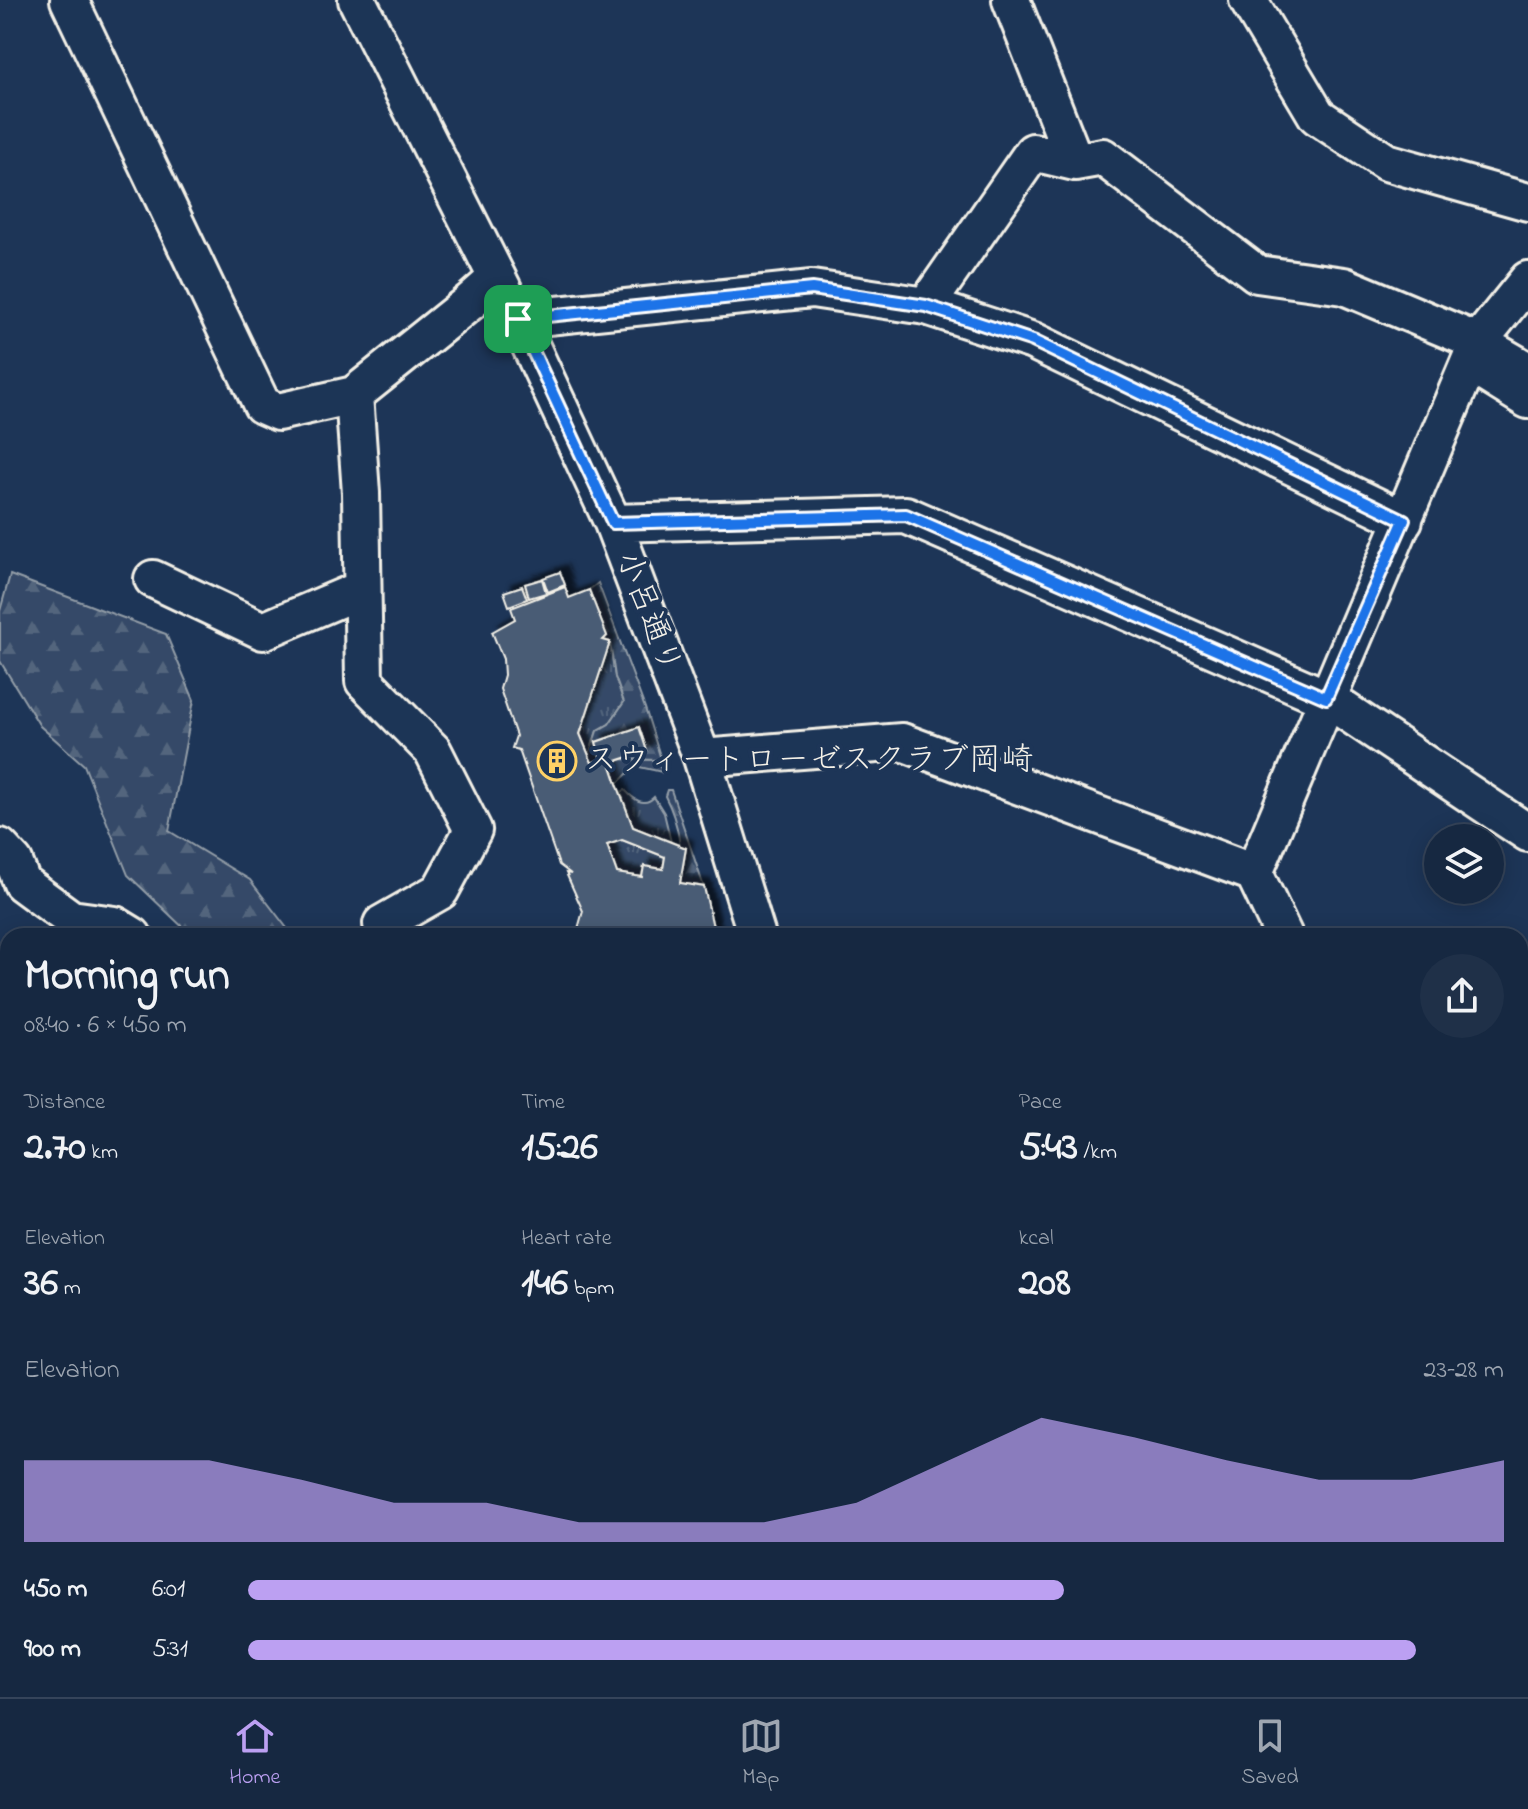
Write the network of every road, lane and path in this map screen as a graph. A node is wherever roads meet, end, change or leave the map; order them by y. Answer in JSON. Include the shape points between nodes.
{"nodes":[{"id":1,"x":69,"y":0,"type":"edge"},
{"id":2,"x":357,"y":0,"type":"edge"},
{"id":3,"x":1011,"y":0,"type":"edge"},
{"id":4,"x":1248,"y":0,"type":"edge"},
{"id":5,"x":1075,"y":162,"type":"junction"},
{"id":6,"x":1528,"y":202,"type":"edge"},
{"id":7,"x":496,"y":279,"type":"junction"},
{"id":8,"x":1528,"y":280,"type":"edge"},
{"id":9,"x":926,"y":306,"type":"junction"},
{"id":10,"x":518,"y":319,"type":"junction"},
{"id":11,"x":1478,"y":342,"type":"junction"},
{"id":12,"x":1528,"y":371,"type":"edge"},
{"id":13,"x":354,"y":395,"type":"junction"},
{"id":14,"x":1528,"y":400,"type":"edge"},
{"id":15,"x":1404,"y":520,"type":"junction"},
{"id":16,"x":613,"y":523,"type":"junction"},
{"id":17,"x":153,"y":579,"type":"dead end"},
{"id":18,"x":362,"y":589,"type":"junction"},
{"id":19,"x":1326,"y":698,"type":"junction"},
{"id":20,"x":702,"y":758,"type":"junction"},
{"id":21,"x":1525,"y":824,"type":"edge"},
{"id":22,"x":0,"y":847,"type":"edge"},
{"id":23,"x":1254,"y":873,"type":"junction"},
{"id":24,"x":120,"y":928,"type":"edge"},
{"id":25,"x":385,"y":928,"type":"edge"},
{"id":26,"x":755,"y":928,"type":"edge"},
{"id":27,"x":1280,"y":928,"type":"edge"}],
"edges":[{"from":1,"to":13,"type":"street","via":[[262,405],[278,412]]},
{"from":2,"to":7,"type":"street","name":"小呂通り"},
{"from":3,"to":5,"type":"street"},
{"from":4,"to":6,"type":"street","via":[[1317,116],[1386,162]]},
{"from":5,"to":9,"type":"street","via":[[1033,152]]},
{"from":5,"to":11,"type":"street","via":[[1103,157],[1257,274],[1344,286]]},
{"from":7,"to":10,"type":"street","name":"小呂通り"},
{"from":7,"to":13,"type":"street"},
{"from":8,"to":11,"type":"street"},
{"from":9,"to":10,"type":"street","via":[[812,289]]},
{"from":9,"to":15,"type":"street","via":[[1033,341]]},
{"from":10,"to":16,"type":"street","name":"小呂通り"},
{"from":11,"to":12,"type":"street"},
{"from":11,"to":14,"type":"street","via":[[1483,372]]},
{"from":11,"to":15,"type":"street"},
{"from":13,"to":18,"type":"street"},
{"from":15,"to":19,"type":"street"},
{"from":16,"to":19,"type":"street","via":[[906,515]]},
{"from":16,"to":20,"type":"street","name":"小呂通り"},
{"from":17,"to":18,"type":"street","via":[[263,631]]},
{"from":18,"to":25,"type":"street","via":[[364,681],[433,751],[473,830],[440,891],[382,924]]},
{"from":19,"to":21,"type":"street"},
{"from":19,"to":23,"type":"street"},
{"from":20,"to":23,"type":"street","via":[[902,742]]},
{"from":20,"to":26,"type":"street","name":"小呂通り"},
{"from":22,"to":24,"type":"street","via":[[14,862],[22,883],[71,919]]},
{"from":23,"to":27,"type":"street"}]}
